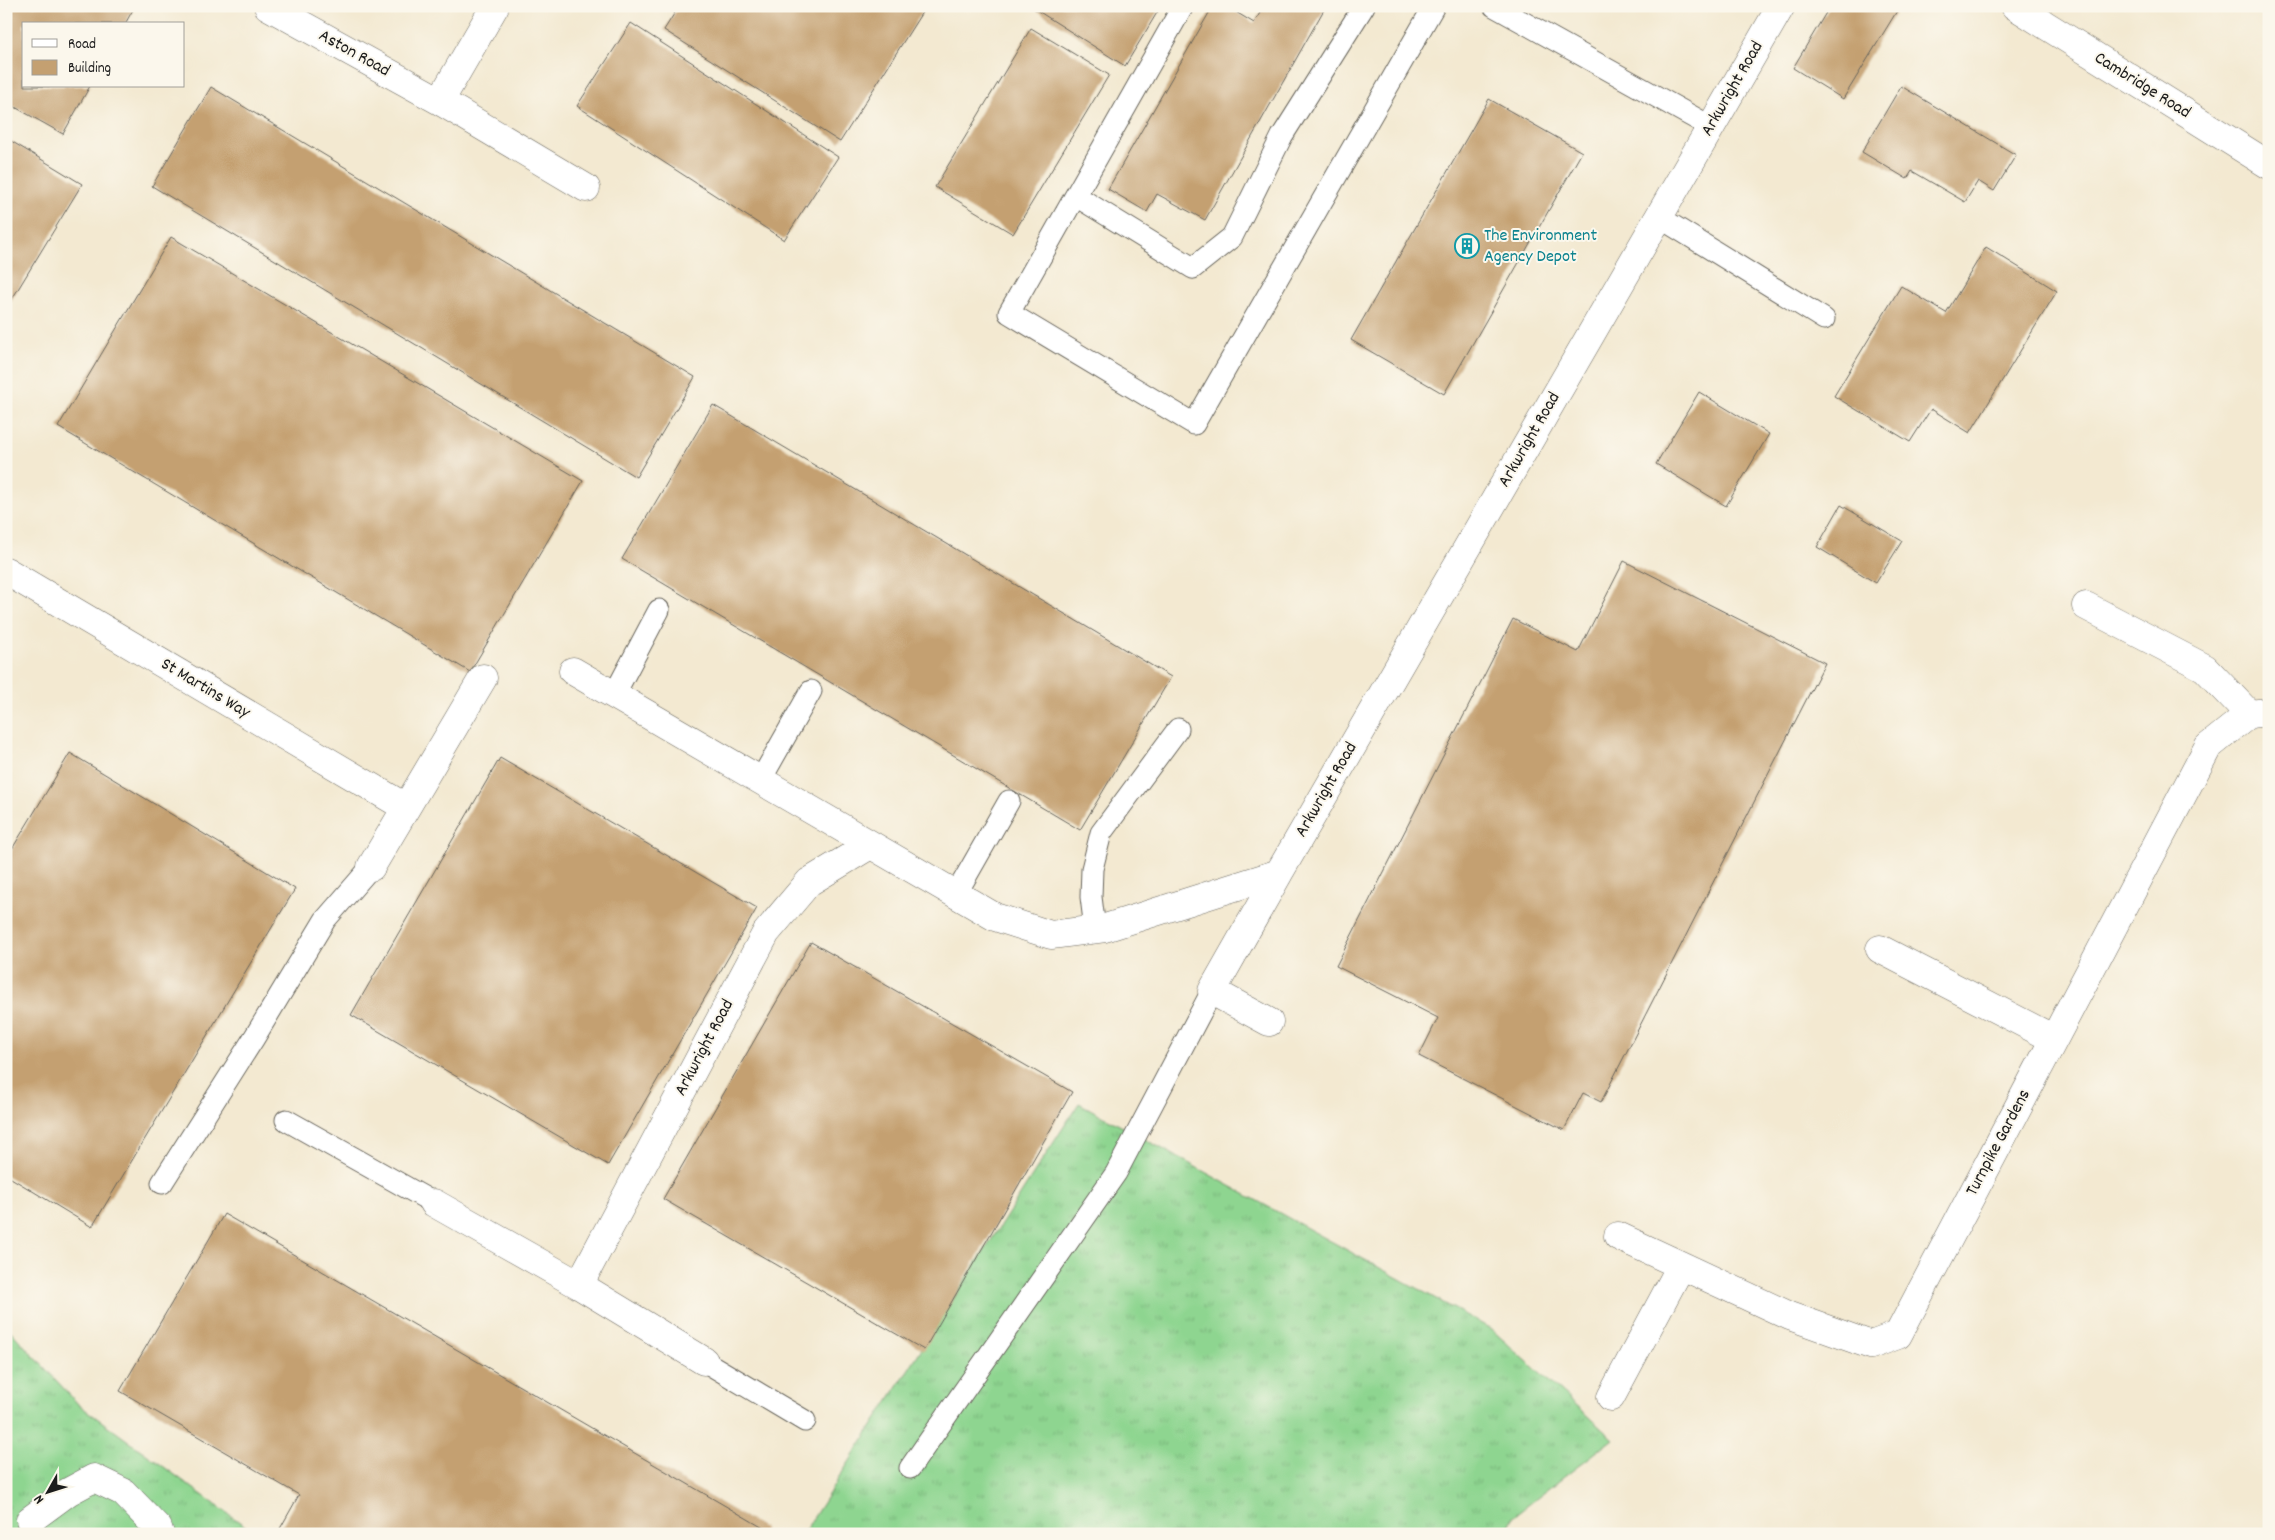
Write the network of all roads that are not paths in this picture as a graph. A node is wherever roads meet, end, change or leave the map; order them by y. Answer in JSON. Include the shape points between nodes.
{"nodes":[{"id":1,"x":268,"y":6,"type":"edge"},
{"id":2,"x":495,"y":6,"type":"edge"},
{"id":3,"x":1183,"y":6,"type":"edge"},
{"id":4,"x":1364,"y":6,"type":"edge"},
{"id":5,"x":1434,"y":6,"type":"edge"},
{"id":6,"x":1494,"y":6,"type":"edge"},
{"id":7,"x":1781,"y":6,"type":"edge"},
{"id":8,"x":2015,"y":6,"type":"edge"},
{"id":9,"x":440,"y":101,"type":"junction"},
{"id":10,"x":1711,"y":128,"type":"junction"},
{"id":11,"x":2269,"y":165,"type":"edge"},
{"id":12,"x":586,"y":188,"type":"dead end"},
{"id":13,"x":1076,"y":196,"type":"junction"},
{"id":14,"x":1659,"y":217,"type":"junction"},
{"id":15,"x":1824,"y":319,"type":"dead end"},
{"id":16,"x":6,"y":571,"type":"edge"},
{"id":17,"x":2086,"y":606,"type":"dead end"},
{"id":18,"x":659,"y":610,"type":"dead end"},
{"id":19,"x":573,"y":671,"type":"dead end"},
{"id":20,"x":483,"y":678,"type":"dead end"},
{"id":21,"x":811,"y":691,"type":"dead end"},
{"id":22,"x":614,"y":695,"type":"junction"},
{"id":23,"x":2259,"y":713,"type":"edge"},
{"id":24,"x":1178,"y":729,"type":"dead end"},
{"id":25,"x":760,"y":781,"type":"junction"},
{"id":26,"x":1009,"y":802,"type":"dead end"},
{"id":27,"x":405,"y":807,"type":"junction"},
{"id":28,"x":870,"y":845,"type":"junction"},
{"id":29,"x":370,"y":867,"type":"joint"},
{"id":30,"x":1279,"y":873,"type":"junction"},
{"id":31,"x":956,"y":894,"type":"junction"},
{"id":32,"x":1095,"y":929,"type":"junction"},
{"id":33,"x":1880,"y":949,"type":"dead end"},
{"id":34,"x":1212,"y":991,"type":"junction"},
{"id":35,"x":1268,"y":1022,"type":"dead end"},
{"id":36,"x":2054,"y":1039,"type":"junction"},
{"id":37,"x":286,"y":1120,"type":"dead end"},
{"id":38,"x":162,"y":1183,"type":"dead end"},
{"id":39,"x":434,"y":1203,"type":"joint"},
{"id":40,"x":1618,"y":1236,"type":"dead end"},
{"id":41,"x":1681,"y":1266,"type":"junction"},
{"id":42,"x":578,"y":1284,"type":"junction"},
{"id":43,"x":704,"y":1361,"type":"joint"},
{"id":44,"x":1611,"y":1397,"type":"dead end"},
{"id":45,"x":805,"y":1421,"type":"dead end"},
{"id":46,"x":910,"y":1468,"type":"dead end"},
{"id":47,"x":30,"y":1520,"type":"dead end"},
{"id":48,"x":160,"y":1534,"type":"edge"}],
"edges":[{"from":1,"to":9,"type":"street","name":"Aston Road"},
{"from":2,"to":9,"type":"street"},
{"from":3,"to":13,"type":"lane"},
{"from":4,"to":13,"type":"lane","via":[[1282,136],[1232,237],[1193,268]]},
{"from":5,"to":13,"type":"lane","via":[[1194,424],[1009,314]]},
{"from":6,"to":10,"type":"lane"},
{"from":7,"to":10,"type":"street","name":"Arkwright Road"},
{"from":8,"to":11,"type":"street","name":"Cambridge Road"},
{"from":9,"to":12,"type":"street","name":"Aston Road"},
{"from":10,"to":14,"type":"street","name":"Arkwright Road"},
{"from":14,"to":15,"type":"lane"},
{"from":14,"to":30,"type":"street","name":"Arkwright Road"},
{"from":16,"to":27,"type":"street","name":"St Martins Way"},
{"from":17,"to":23,"type":"street","via":[[2205,668]]},
{"from":18,"to":22,"type":"lane"},
{"from":19,"to":22,"type":"street"},
{"from":20,"to":27,"type":"street"},
{"from":21,"to":25,"type":"lane"},
{"from":22,"to":25,"type":"street"},
{"from":23,"to":36,"type":"street","name":"Turnpike Gardens","via":[[2208,747]]},
{"from":24,"to":32,"type":"lane","via":[[1100,832],[1092,869]]},
{"from":25,"to":28,"type":"street"},
{"from":26,"to":31,"type":"lane"},
{"from":27,"to":29,"type":"street"},
{"from":28,"to":31,"type":"street"},
{"from":28,"to":42,"type":"street","name":"Arkwright Road","via":[[809,882],[766,933]]},
{"from":29,"to":38,"type":"lane","via":[[325,920]]},
{"from":30,"to":32,"type":"street"},
{"from":30,"to":34,"type":"street","name":"Arkwright Road"},
{"from":31,"to":32,"type":"street","via":[[995,917],[1051,935]]},
{"from":33,"to":36,"type":"street"},
{"from":34,"to":35,"type":"street"},
{"from":34,"to":46,"type":"lane","via":[[1116,1173]]},
{"from":36,"to":41,"type":"street","name":"Turnpike Gardens","via":[[1898,1335],[1871,1344],[1790,1316]]},
{"from":37,"to":39,"type":"lane"},
{"from":39,"to":42,"type":"street"},
{"from":40,"to":41,"type":"street","name":"Turnpike Gardens"},
{"from":41,"to":44,"type":"street"},
{"from":42,"to":43,"type":"street"},
{"from":43,"to":45,"type":"lane"},
{"from":47,"to":48,"type":"street","via":[[68,1492],[94,1478],[124,1492]]}]}
